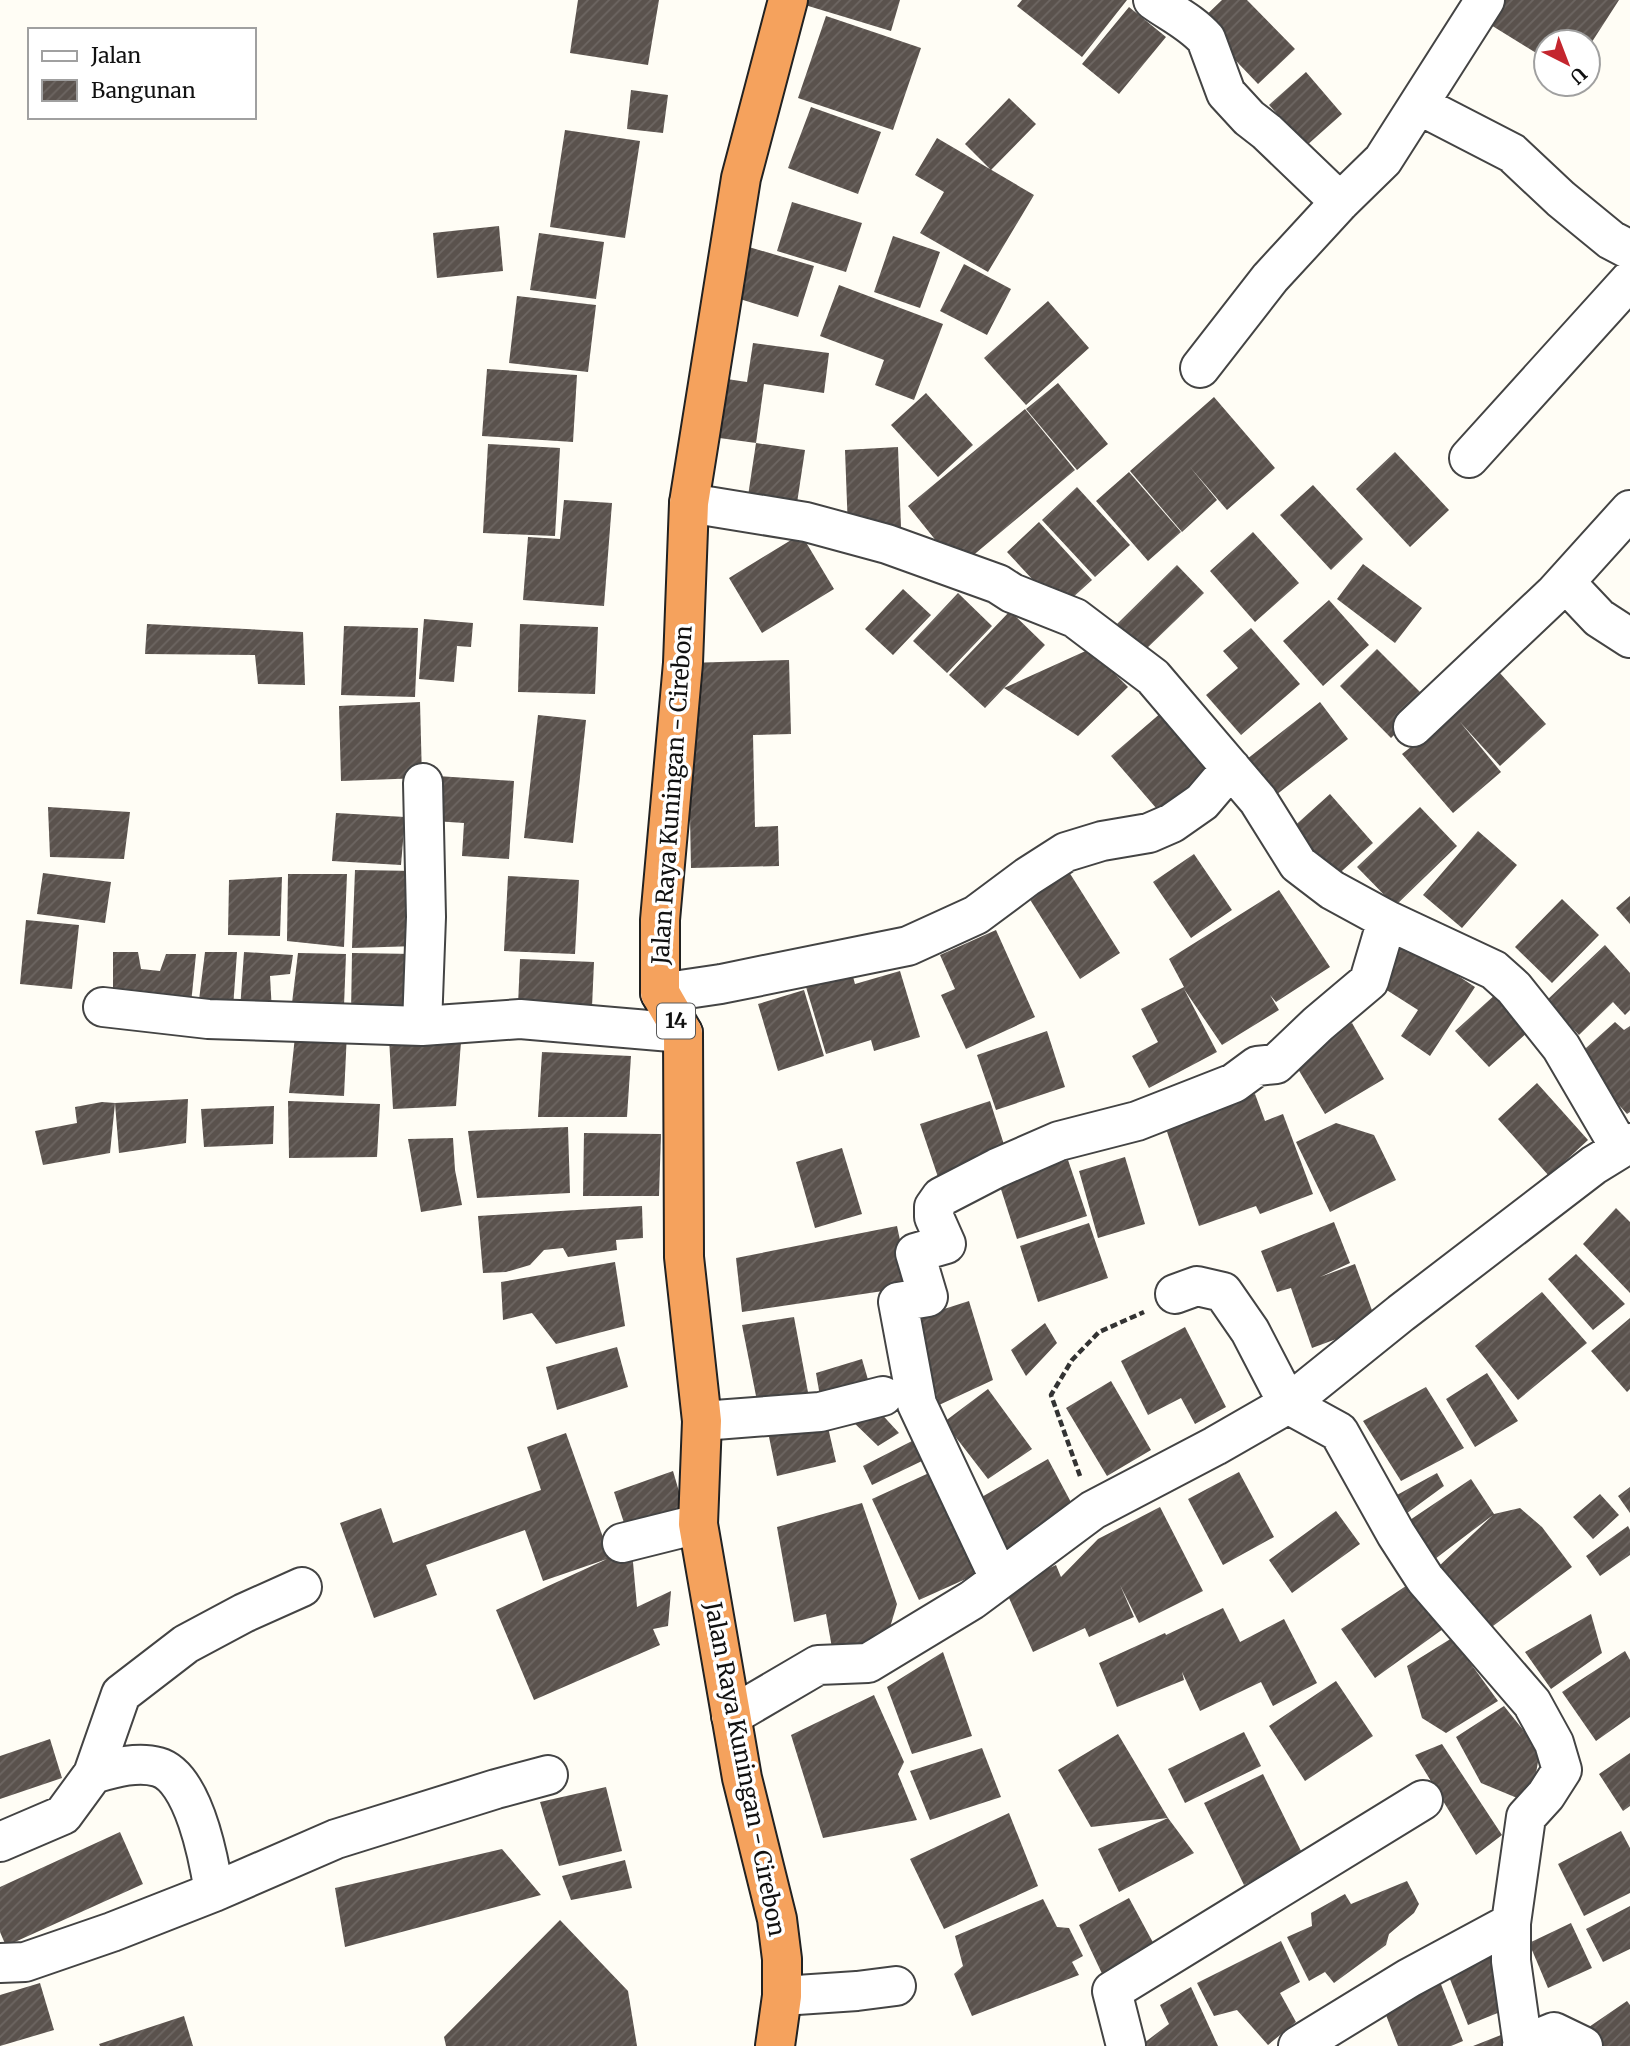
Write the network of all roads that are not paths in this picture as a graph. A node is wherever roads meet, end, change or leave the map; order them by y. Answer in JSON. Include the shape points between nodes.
{"nodes":[{"id":1,"x":788,"y":0,"type":"edge"},
{"id":2,"x":1153,"y":0,"type":"edge"},
{"id":3,"x":1485,"y":0,"type":"edge"},
{"id":4,"x":1419,"y":105,"type":"junction"},
{"id":5,"x":1340,"y":202,"type":"junction"},
{"id":6,"x":1630,"y":250,"type":"edge"},
{"id":7,"x":1630,"y":280,"type":"edge"},
{"id":8,"x":1200,"y":368,"type":"dead end"},
{"id":9,"x":1469,"y":458,"type":"dead end"},
{"id":10,"x":690,"y":503,"type":"junction"},
{"id":11,"x":1630,"y":510,"type":"edge"},
{"id":12,"x":1565,"y":582,"type":"junction"},
{"id":13,"x":1630,"y":638,"type":"edge"},
{"id":14,"x":1413,"y":727,"type":"dead end"},
{"id":15,"x":1231,"y":768,"type":"junction"},
{"id":16,"x":423,"y":783,"type":"dead end"},
{"id":17,"x":1387,"y":920,"type":"junction"},
{"id":18,"x":660,"y":993,"type":"junction"},
{"id":19,"x":103,"y":1007,"type":"dead end"},
{"id":20,"x":422,"y":1026,"type":"junction"},
{"id":21,"x":683,"y":1032,"type":"junction"},
{"id":22,"x":1625,"y":1145,"type":"edge"},
{"id":23,"x":1175,"y":1294,"type":"road end"},
{"id":24,"x":883,"y":1396,"type":"dead end"},
{"id":25,"x":1288,"y":1404,"type":"junction"},
{"id":26,"x":702,"y":1421,"type":"junction"},
{"id":27,"x":698,"y":1524,"type":"junction"},
{"id":28,"x":622,"y":1543,"type":"dead end"},
{"id":29,"x":999,"y":1578,"type":"junction"},
{"id":30,"x":302,"y":1587,"type":"dead end"},
{"id":31,"x":731,"y":1716,"type":"junction"},
{"id":32,"x":93,"y":1773,"type":"junction"},
{"id":33,"x":548,"y":1775,"type":"dead end"},
{"id":34,"x":1423,"y":1800,"type":"dead end"},
{"id":35,"x":0,"y":1842,"type":"edge"},
{"id":36,"x":214,"y":1892,"type":"junction"},
{"id":37,"x":1511,"y":1923,"type":"junction"},
{"id":38,"x":0,"y":1963,"type":"edge"},
{"id":39,"x":896,"y":1986,"type":"dead end"},
{"id":40,"x":782,"y":1996,"type":"junction"},
{"id":41,"x":775,"y":2046,"type":"edge"},
{"id":42,"x":1126,"y":2046,"type":"edge"},
{"id":43,"x":1298,"y":2046,"type":"edge"},
{"id":44,"x":1522,"y":2046,"type":"edge"},
{"id":45,"x":1583,"y":2046,"type":"edge"}],
"edges":[{"from":1,"to":10,"type":"highway","name":"Jalan Raya Kuningan - Cirebon","number":"14","via":[[741,178]]},
{"from":2,"to":5,"type":"street","via":[[1201,33],[1226,93]]},
{"from":3,"to":4,"type":"street"},
{"from":4,"to":5,"type":"street","via":[[1383,160]]},
{"from":4,"to":6,"type":"street","via":[[1512,153],[1561,199]]},
{"from":5,"to":8,"type":"street","via":[[1270,278]]},
{"from":7,"to":9,"type":"street"},
{"from":10,"to":15,"type":"street","via":[[806,522],[887,544],[1075,618],[1153,677]]},
{"from":10,"to":18,"type":"highway","name":"Jalan Raya Kuningan - Cirebon","number":"14","via":[[683,663],[660,920]]},
{"from":11,"to":12,"type":"street"},
{"from":12,"to":13,"type":"street","via":[[1600,618]]},
{"from":12,"to":14,"type":"street"},
{"from":15,"to":17,"type":"street","via":[[1258,800],[1298,864],[1332,890]]},
{"from":15,"to":18,"type":"street","via":[[1202,802],[1172,823],[1149,833],[1066,852],[976,915],[908,946]]},
{"from":16,"to":20,"type":"street","via":[[426,917]]},
{"from":17,"to":22,"type":"street","via":[[1494,970],[1561,1047]]},
{"from":17,"to":29,"type":"street","via":[[1369,981],[1276,1064],[1257,1066],[1234,1083],[1136,1121],[1059,1141],[941,1197],[934,1207],[946,1244],[915,1253],[928,1297],[898,1302],[917,1404]]},
{"from":18,"to":21,"type":"highway","name":"Jalan Raya Kuningan - Cirebon","number":"14"},
{"from":19,"to":20,"type":"street","via":[[208,1019]]},
{"from":20,"to":21,"type":"street","via":[[520,1019]]},
{"from":21,"to":26,"type":"highway","name":"Jalan Raya Kuningan - Cirebon","number":"14","via":[[684,1257]]},
{"from":22,"to":25,"type":"street"},
{"from":23,"to":25,"type":"street","via":[[1197,1286],[1223,1292],[1250,1331]]},
{"from":24,"to":26,"type":"street","via":[[820,1412]]},
{"from":25,"to":29,"type":"street","via":[[1093,1510]]},
{"from":25,"to":37,"type":"street","via":[[1339,1432],[1425,1579],[1532,1703],[1554,1744],[1562,1770],[1526,1817]]},
{"from":26,"to":27,"type":"highway","name":"Jalan Raya Kuningan - Cirebon","number":"14"},
{"from":27,"to":28,"type":"street"},
{"from":27,"to":31,"type":"highway","name":"Jalan Raya Kuningan - Cirebon","number":"14"},
{"from":29,"to":31,"type":"street","via":[[972,1600],[868,1663],[818,1665]]},
{"from":30,"to":32,"type":"street","via":[[186,1644],[121,1695]]},
{"from":31,"to":40,"type":"highway","name":"Jalan Raya Kuningan - Cirebon","number":"14","via":[[777,1919]]},
{"from":32,"to":35,"type":"street","via":[[63,1815]]},
{"from":32,"to":36,"type":"street","via":[[123,1766],[160,1768],[180,1783],[207,1850]]},
{"from":33,"to":36,"type":"street","via":[[336,1839]]},
{"from":34,"to":42,"type":"street","via":[[1112,1991]]},
{"from":36,"to":38,"type":"street","via":[[25,1962]]},
{"from":37,"to":43,"type":"street"},
{"from":37,"to":44,"type":"street"},
{"from":39,"to":40,"type":"street"},
{"from":40,"to":41,"type":"highway","name":"Jalan Raya Kuningan - Cirebon","number":"14"},
{"from":44,"to":45,"type":"street","via":[[1554,2032]]}]}
